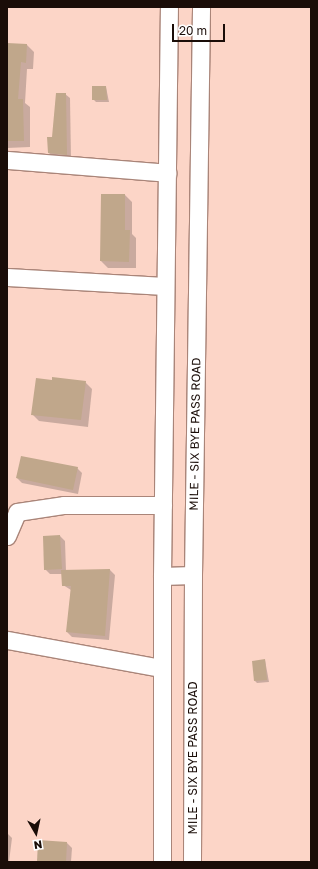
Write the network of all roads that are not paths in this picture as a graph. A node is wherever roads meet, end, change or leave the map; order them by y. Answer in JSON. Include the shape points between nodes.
{"nodes":[{"id":1,"x":169,"y":7,"type":"edge"},
{"id":2,"x":201,"y":7,"type":"edge"},
{"id":3,"x":7,"y":160,"type":"edge"},
{"id":4,"x":167,"y":173,"type":"junction"},
{"id":5,"x":7,"y":278,"type":"edge"},
{"id":6,"x":165,"y":286,"type":"junction"},
{"id":7,"x":163,"y":505,"type":"junction"},
{"id":8,"x":7,"y":536,"type":"edge"},
{"id":9,"x":193,"y":575,"type":"junction"},
{"id":10,"x":162,"y":576,"type":"junction"},
{"id":11,"x":7,"y":640,"type":"edge"},
{"id":12,"x":161,"y":668,"type":"junction"},
{"id":13,"x":162,"y":862,"type":"edge"},
{"id":14,"x":192,"y":862,"type":"edge"}],
"edges":[{"from":1,"to":4,"type":"street"},
{"from":2,"to":9,"type":"street","name":"MILE - SIX BYE PASS ROAD"},
{"from":3,"to":4,"type":"street"},
{"from":4,"to":6,"type":"street"},
{"from":5,"to":6,"type":"street"},
{"from":6,"to":7,"type":"street"},
{"from":7,"to":8,"type":"street","via":[[64,505],[17,512]]},
{"from":7,"to":10,"type":"street"},
{"from":9,"to":10,"type":"street"},
{"from":9,"to":14,"type":"street","name":"MILE - SIX BYE PASS ROAD"},
{"from":10,"to":12,"type":"street"},
{"from":11,"to":12,"type":"street"},
{"from":12,"to":13,"type":"street"}]}
